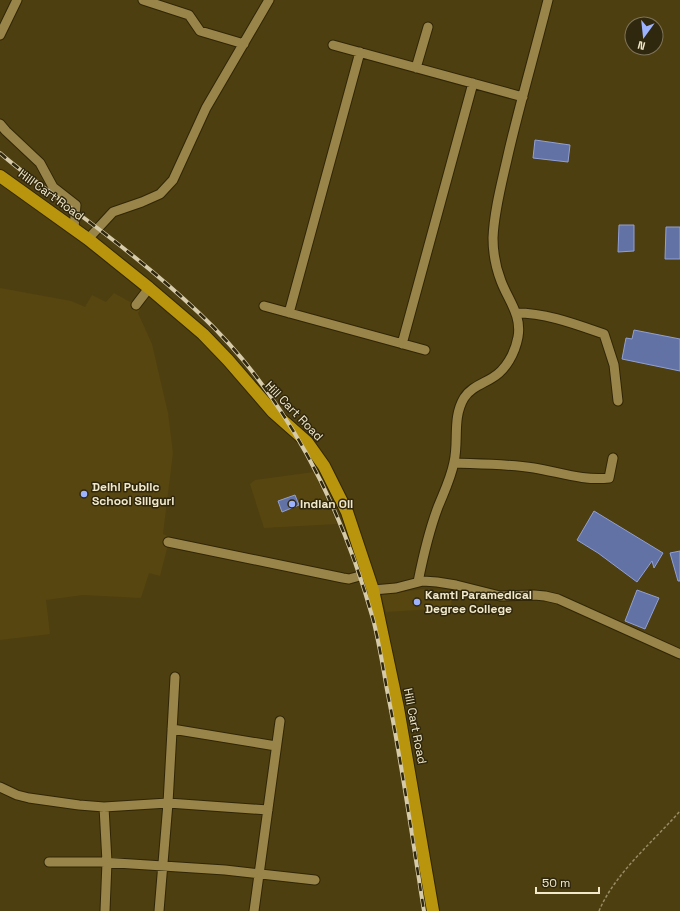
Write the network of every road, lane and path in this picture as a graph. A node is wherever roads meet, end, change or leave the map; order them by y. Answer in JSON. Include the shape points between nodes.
{"nodes":[{"id":1,"x":17,"y":0,"type":"edge"},
{"id":2,"x":143,"y":0,"type":"edge"},
{"id":3,"x":269,"y":0,"type":"edge"},
{"id":4,"x":548,"y":0,"type":"edge"},
{"id":5,"x":428,"y":27,"type":"dead end"},
{"id":6,"x":0,"y":35,"type":"edge"},
{"id":7,"x":244,"y":44,"type":"junction"},
{"id":8,"x":333,"y":45,"type":"dead end"},
{"id":9,"x":360,"y":52,"type":"junction"},
{"id":10,"x":416,"y":68,"type":"junction"},
{"id":11,"x":473,"y":83,"type":"junction"},
{"id":12,"x":523,"y":97,"type":"junction"},
{"id":13,"x":0,"y":124,"type":"edge"},
{"id":14,"x":0,"y":176,"type":"edge"},
{"id":15,"x":74,"y":228,"type":"junction"},
{"id":16,"x":88,"y":239,"type":"junction"},
{"id":17,"x":149,"y":288,"type":"junction"},
{"id":18,"x":136,"y":305,"type":"dead end"},
{"id":19,"x":264,"y":306,"type":"dead end"},
{"id":20,"x":289,"y":313,"type":"junction"},
{"id":21,"x":516,"y":313,"type":"junction"},
{"id":22,"x":402,"y":344,"type":"junction"},
{"id":23,"x":425,"y":350,"type":"dead end"},
{"id":24,"x":618,"y":401,"type":"dead end"},
{"id":25,"x":613,"y":458,"type":"dead end"},
{"id":26,"x":454,"y":463,"type":"junction"},
{"id":27,"x":168,"y":542,"type":"dead end"},
{"id":28,"x":367,"y":574,"type":"junction"},
{"id":29,"x":418,"y":582,"type":"junction"},
{"id":30,"x":373,"y":590,"type":"junction"},
{"id":31,"x":680,"y":654,"type":"edge"},
{"id":32,"x":175,"y":677,"type":"dead end"},
{"id":33,"x":280,"y":721,"type":"dead end"},
{"id":34,"x":172,"y":729,"type":"junction"},
{"id":35,"x":276,"y":746,"type":"junction"},
{"id":36,"x":0,"y":786,"type":"edge"},
{"id":37,"x":168,"y":803,"type":"junction"},
{"id":38,"x":104,"y":807,"type":"junction"},
{"id":39,"x":268,"y":810,"type":"junction"},
{"id":40,"x":680,"y":811,"type":"edge"},
{"id":41,"x":49,"y":862,"type":"dead end"},
{"id":42,"x":107,"y":862,"type":"junction"},
{"id":43,"x":163,"y":866,"type":"junction"},
{"id":44,"x":259,"y":874,"type":"junction"},
{"id":45,"x":315,"y":880,"type":"dead end"},
{"id":46,"x":105,"y":911,"type":"edge"},
{"id":47,"x":159,"y":911,"type":"edge"},
{"id":48,"x":254,"y":911,"type":"edge"},
{"id":49,"x":432,"y":911,"type":"edge"},
{"id":50,"x":599,"y":911,"type":"edge"}],
"edges":[{"from":1,"to":6,"type":"street"},
{"from":2,"to":7,"type":"street","via":[[189,15],[200,31]]},
{"from":3,"to":7,"type":"street"},
{"from":4,"to":12,"type":"street"},
{"from":5,"to":10,"type":"street"},
{"from":7,"to":16,"type":"street","via":[[206,108],[173,180],[160,194],[113,212]]},
{"from":8,"to":9,"type":"street"},
{"from":9,"to":10,"type":"street"},
{"from":9,"to":20,"type":"street"},
{"from":10,"to":11,"type":"street"},
{"from":11,"to":12,"type":"street"},
{"from":11,"to":22,"type":"street"},
{"from":12,"to":21,"type":"street","via":[[502,182],[493,238],[497,268]]},
{"from":13,"to":15,"type":"street","via":[[40,163],[53,187],[76,206]]},
{"from":14,"to":15,"type":"highway","name":"Hill Cart Road"},
{"from":15,"to":16,"type":"highway","name":"Hill Cart Road"},
{"from":16,"to":17,"type":"highway","name":"Hill Cart Road"},
{"from":17,"to":18,"type":"street"},
{"from":17,"to":28,"type":"highway","name":"Hill Cart Road","via":[[203,334],[273,412],[307,442],[347,512]]},
{"from":19,"to":20,"type":"street"},
{"from":20,"to":22,"type":"street"},
{"from":21,"to":24,"type":"street","via":[[556,318],[604,334],[614,365]]},
{"from":21,"to":26,"type":"street","via":[[518,338],[509,362],[494,377],[470,390],[464,398],[456,427]]},
{"from":22,"to":23,"type":"street"},
{"from":25,"to":26,"type":"street","via":[[609,478],[597,480],[533,468]]},
{"from":26,"to":29,"type":"street","via":[[431,530]]},
{"from":27,"to":28,"type":"street","via":[[349,579]]},
{"from":28,"to":30,"type":"highway","name":"Hill Cart Road"},
{"from":29,"to":30,"type":"street","via":[[396,588]]},
{"from":29,"to":31,"type":"street","via":[[456,585],[500,596],[545,596],[558,599]]},
{"from":30,"to":49,"type":"highway","name":"Hill Cart Road","via":[[398,708]]},
{"from":32,"to":34,"type":"street"},
{"from":33,"to":35,"type":"street"},
{"from":34,"to":35,"type":"street"},
{"from":34,"to":37,"type":"street"},
{"from":35,"to":39,"type":"street"},
{"from":36,"to":38,"type":"street","via":[[29,798]]},
{"from":37,"to":38,"type":"street"},
{"from":37,"to":39,"type":"street"},
{"from":37,"to":43,"type":"street"},
{"from":38,"to":42,"type":"street"},
{"from":39,"to":44,"type":"street"},
{"from":40,"to":50,"type":"path","via":[[612,888]]},
{"from":41,"to":42,"type":"street"},
{"from":42,"to":43,"type":"street"},
{"from":42,"to":46,"type":"street"},
{"from":43,"to":44,"type":"street"},
{"from":43,"to":47,"type":"street"},
{"from":44,"to":45,"type":"street"},
{"from":44,"to":48,"type":"street"}]}
